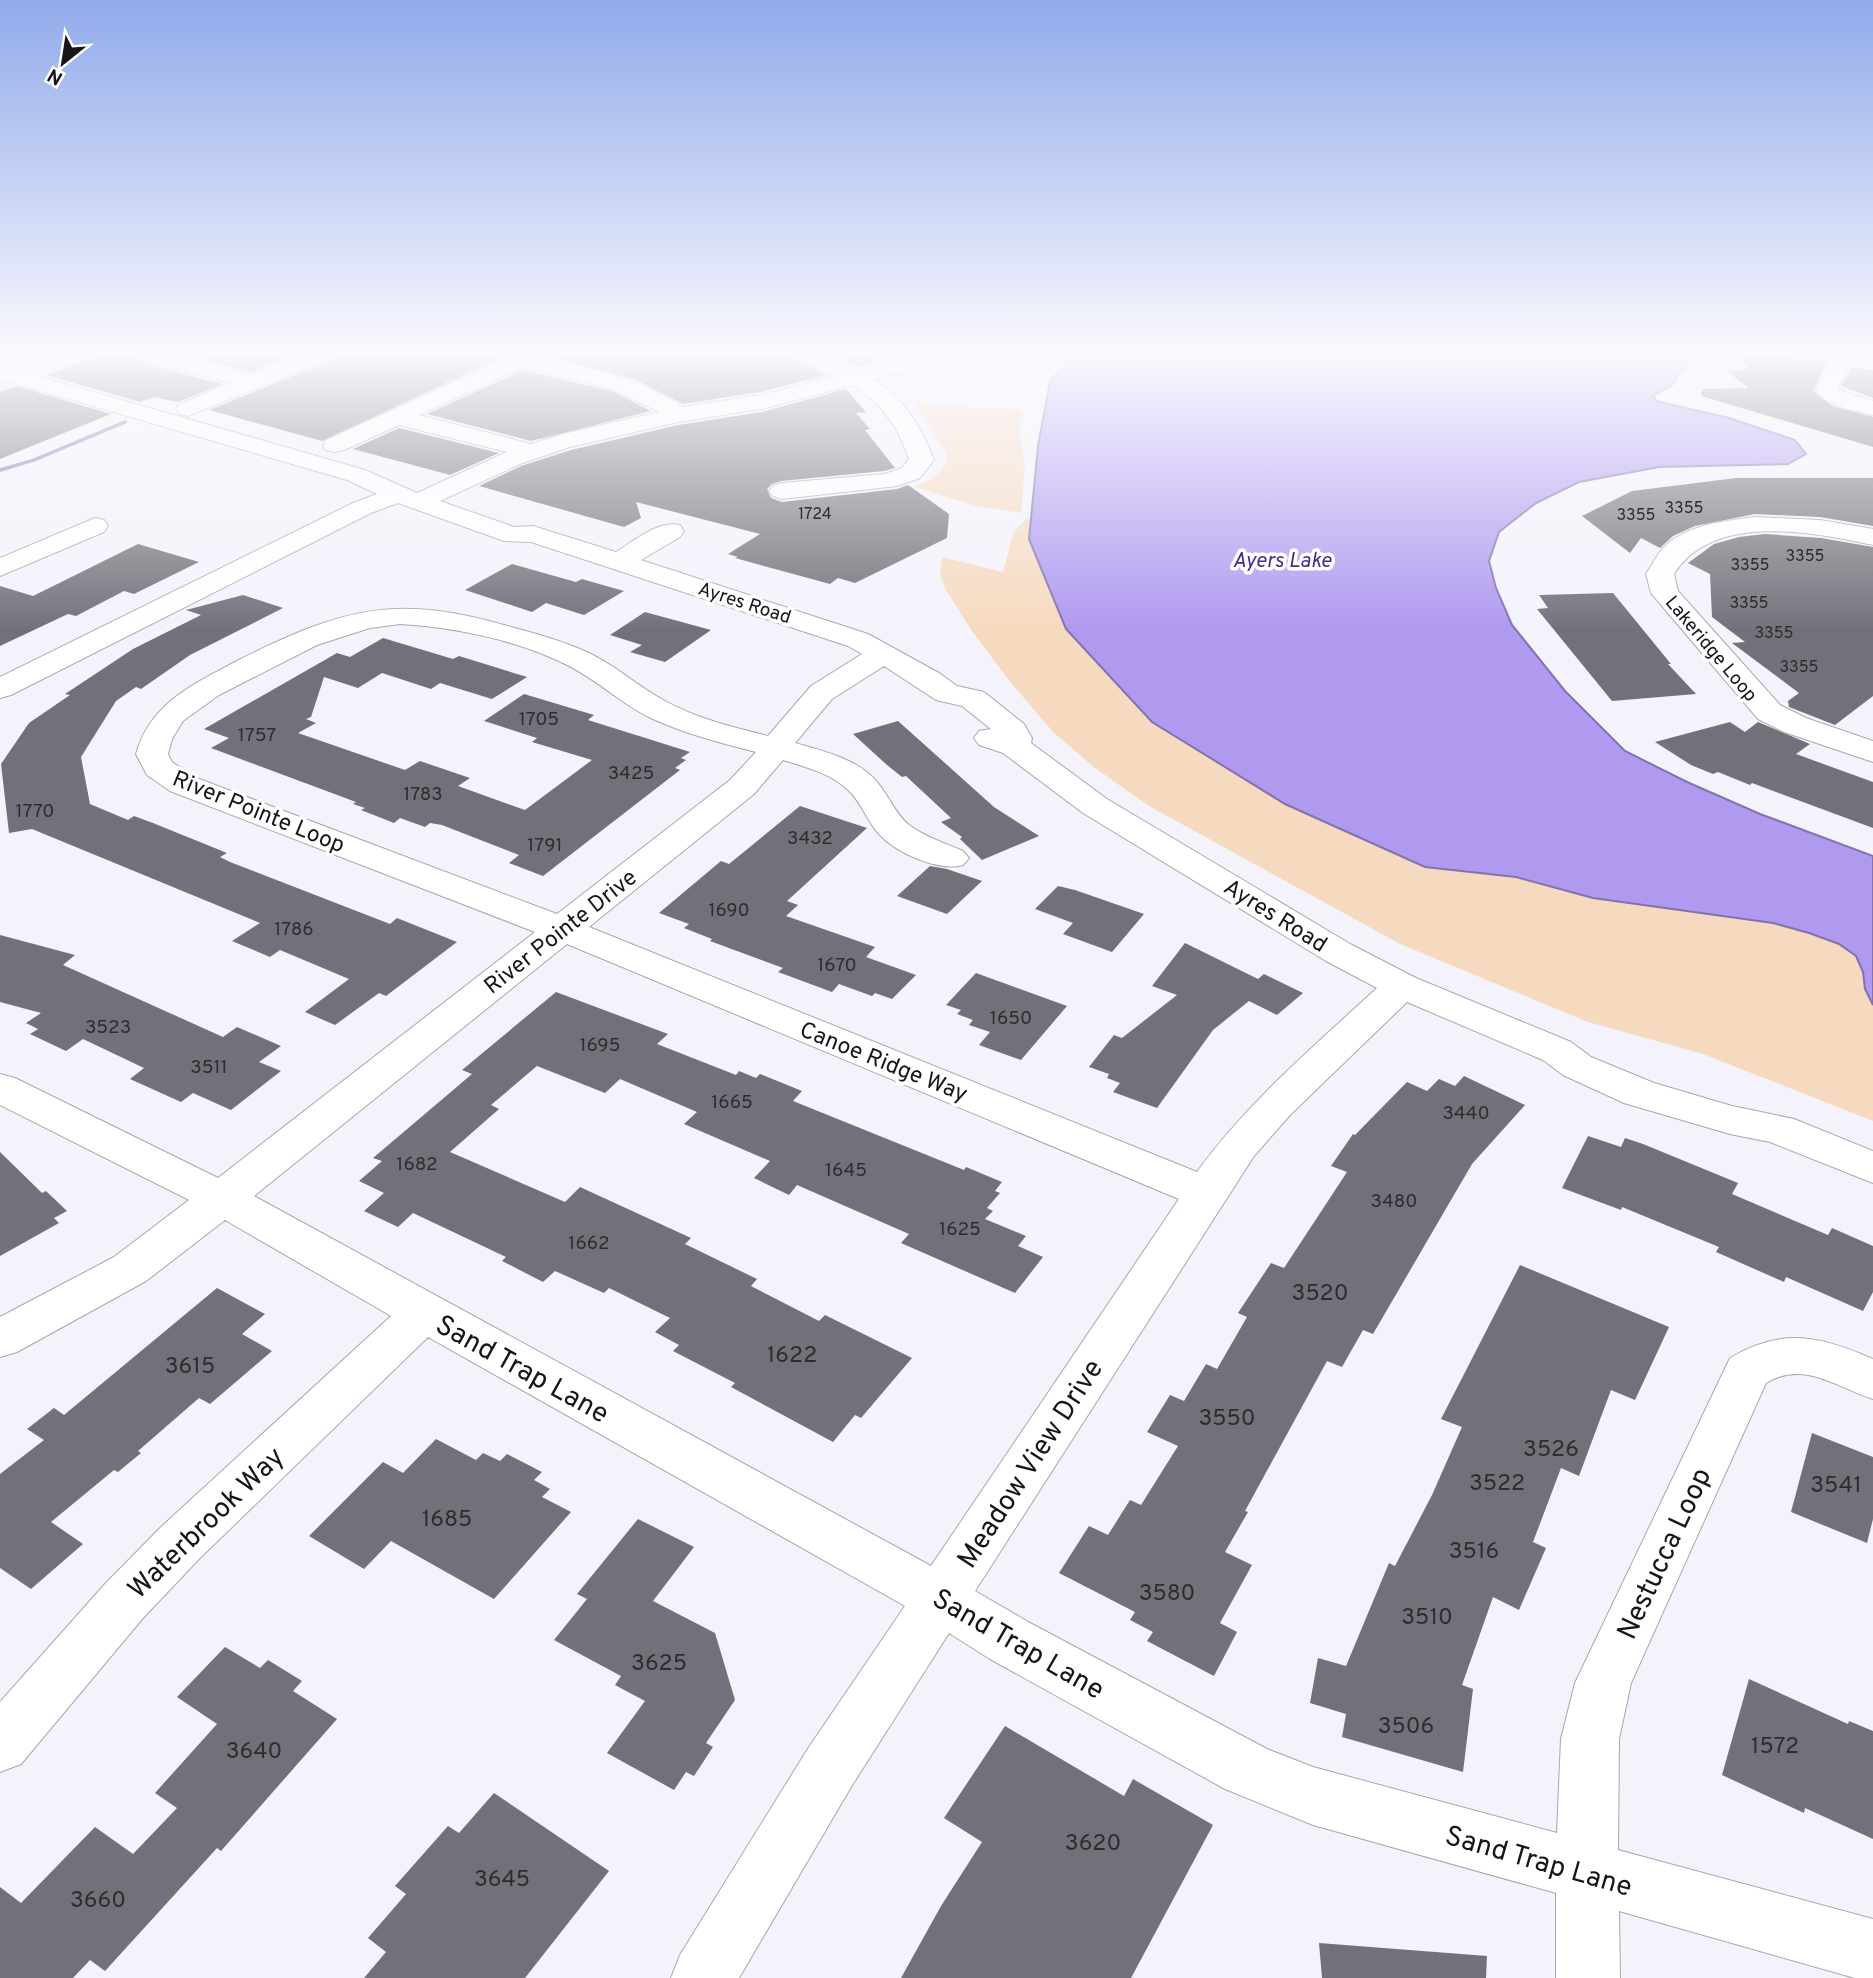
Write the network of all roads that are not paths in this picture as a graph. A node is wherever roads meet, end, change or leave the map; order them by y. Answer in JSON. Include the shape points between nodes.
{"nodes":[{"id":1,"x":257,"y":446,"type":"edge"},
{"id":2,"x":513,"y":446,"type":"edge"},
{"id":3,"x":547,"y":446,"type":"edge"},
{"id":4,"x":918,"y":446,"type":"edge"},
{"id":5,"x":531,"y":451,"type":"junction"},
{"id":6,"x":782,"y":491,"type":"dead end"},
{"id":7,"x":408,"y":498,"type":"junction"},
{"id":8,"x":95,"y":526,"type":"dead end"},
{"id":9,"x":671,"y":531,"type":"dead end"},
{"id":10,"x":1873,"y":537,"type":"edge"},
{"id":11,"x":620,"y":561,"type":"junction"},
{"id":12,"x":0,"y":568,"type":"edge"},
{"id":13,"x":885,"y":654,"type":"junction"},
{"id":14,"x":0,"y":689,"type":"edge"},
{"id":15,"x":778,"y":748,"type":"junction"},
{"id":16,"x":1873,"y":752,"type":"edge"},
{"id":17,"x":951,"y":858,"type":"dead end"},
{"id":18,"x":562,"y":929,"type":"junction"},
{"id":19,"x":1402,"y":986,"type":"junction"},
{"id":20,"x":0,"y":1088,"type":"edge"},
{"id":21,"x":1873,"y":1168,"type":"edge"},
{"id":22,"x":1206,"y":1192,"type":"junction"},
{"id":23,"x":222,"y":1198,"type":"junction"},
{"id":24,"x":424,"y":1313,"type":"junction"},
{"id":25,"x":0,"y":1339,"type":"edge"},
{"id":26,"x":1873,"y":1380,"type":"edge"},
{"id":27,"x":940,"y":1598,"type":"junction"},
{"id":28,"x":0,"y":1745,"type":"edge"},
{"id":29,"x":1586,"y":1873,"type":"junction"},
{"id":30,"x":1873,"y":1951,"type":"edge"},
{"id":31,"x":704,"y":1978,"type":"edge"},
{"id":32,"x":1588,"y":1978,"type":"edge"}],
"edges":[{"from":1,"to":7,"type":"street","name":"Ayres Road","via":[[356,475]]},
{"from":2,"to":5,"type":"street"},
{"from":3,"to":5,"type":"street"},
{"from":4,"to":6,"type":"street","via":[[922,460],[911,473],[888,481]]},
{"from":5,"to":7,"type":"street"},
{"from":7,"to":11,"type":"street","name":"Ayres Road","via":[[473,523],[513,534],[533,534]]},
{"from":7,"to":14,"type":"street","via":[[362,508]]},
{"from":8,"to":12,"type":"street"},
{"from":9,"to":11,"type":"street"},
{"from":10,"to":16,"type":"street","name":"Lakeridge Loop","via":[[1793,525],[1722,529],[1672,553],[1660,575],[1665,593],[1760,705],[1795,725]]},
{"from":11,"to":13,"type":"street","name":"Ayres Road","via":[[827,628]]},
{"from":13,"to":15,"type":"street","name":"River Pointe Drive","via":[[816,697]]},
{"from":13,"to":19,"type":"street","name":"Ayres Road","via":[[947,693],[951,708],[992,739],[1014,746],[1095,806]]},
{"from":15,"to":17,"type":"street","via":[[853,776],[863,783],[897,832]]},
{"from":15,"to":18,"type":"street","name":"River Pointe Drive","via":[[742,788]]},
{"from":15,"to":18,"type":"street","name":"River Pointe Loop","via":[[663,712],[571,656],[460,621],[406,615],[359,620],[304,638],[203,692],[171,713],[160,727],[152,754],[168,777]]},
{"from":18,"to":22,"type":"street","name":"Canoe Ridge Way"},
{"from":18,"to":23,"type":"street","name":"River Pointe Drive"},
{"from":19,"to":21,"type":"street","name":"Ayres Road","via":[[1556,1051],[1577,1066],[1639,1093],[1718,1117],[1779,1129]]},
{"from":19,"to":22,"type":"street","name":"Meadow View Drive","via":[[1276,1104]]},
{"from":20,"to":23,"type":"street"},
{"from":22,"to":27,"type":"street","name":"Meadow View Drive"},
{"from":23,"to":24,"type":"street","name":"Sand Trap Lane"},
{"from":23,"to":25,"type":"street","name":"River Pointe Drive","via":[[130,1269]]},
{"from":24,"to":27,"type":"street","name":"Sand Trap Lane"},
{"from":24,"to":28,"type":"street","name":"Waterbrook Way","via":[[180,1543]]},
{"from":26,"to":29,"type":"street","name":"Nestucca Loop","via":[[1821,1357],[1787,1354],[1763,1359],[1747,1371],[1604,1683],[1590,1739]]},
{"from":27,"to":29,"type":"street","name":"Sand Trap Lane","via":[[1021,1647],[1279,1784]]},
{"from":27,"to":31,"type":"street","name":"Meadow View Drive","via":[[830,1767]]},
{"from":29,"to":30,"type":"street","name":"Sand Trap Lane"},
{"from":29,"to":32,"type":"street","name":"Nestucca Loop"}]}
